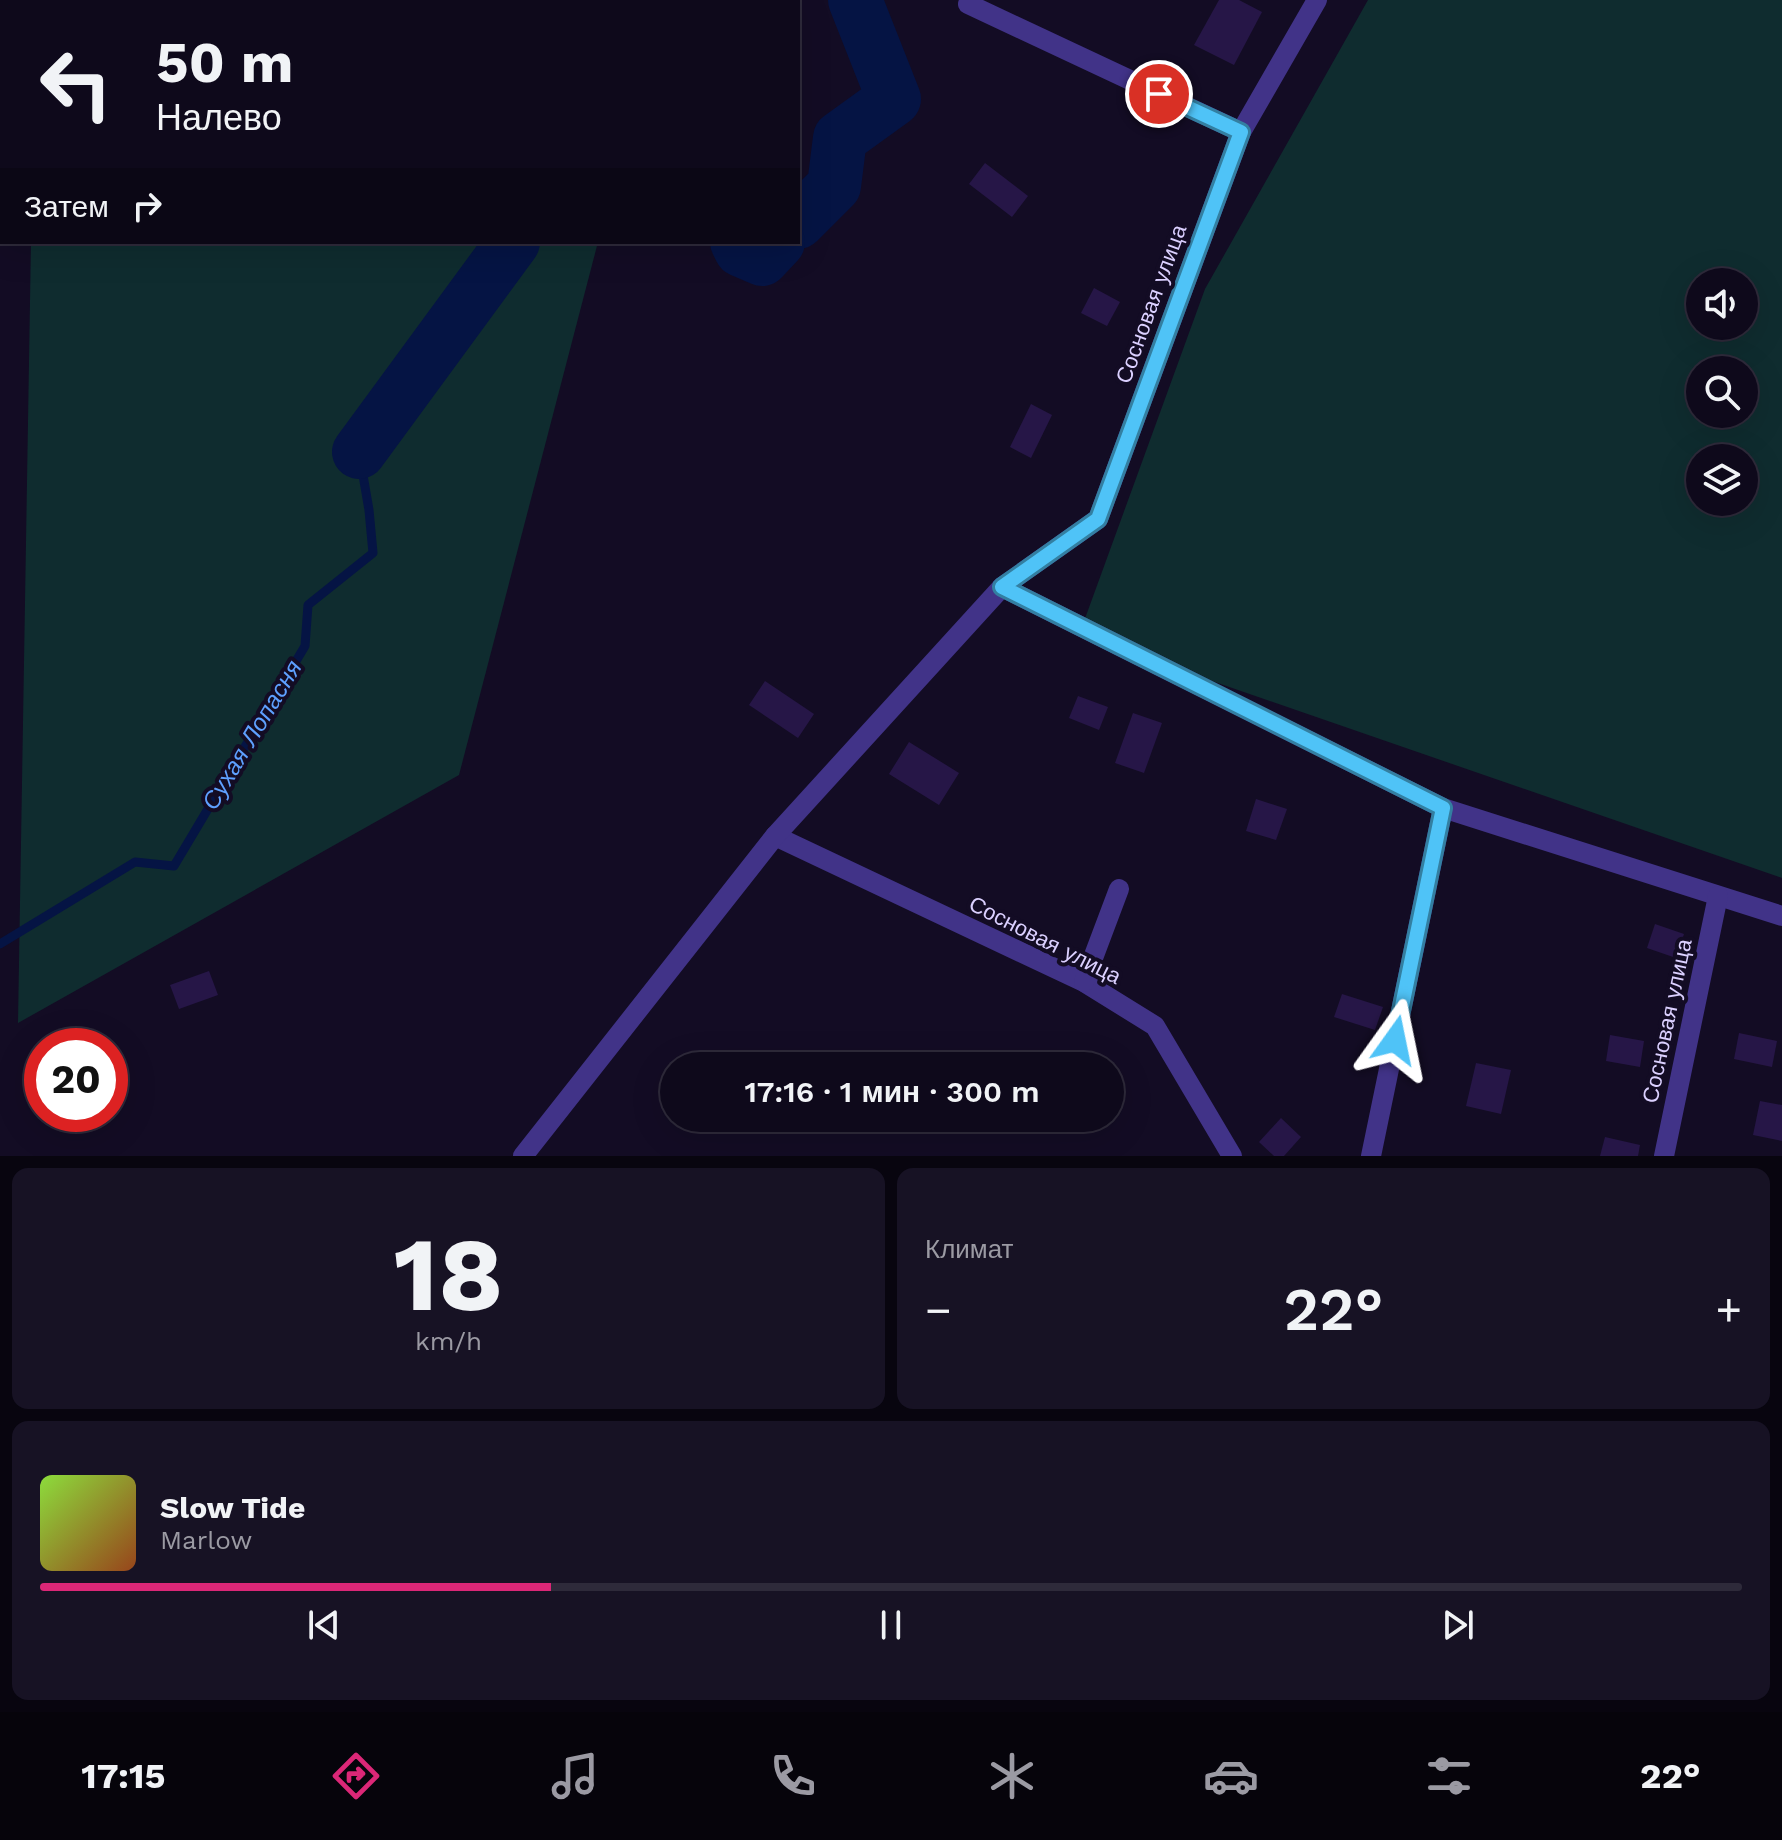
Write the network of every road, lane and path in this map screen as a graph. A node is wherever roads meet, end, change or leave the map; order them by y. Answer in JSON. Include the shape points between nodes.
{"nodes":[{"id":1,"x":1317,"y":0,"type":"edge"},
{"id":2,"x":968,"y":4,"type":"dead end"},
{"id":3,"x":1241,"y":132,"type":"junction"},
{"id":4,"x":1002,"y":587,"type":"junction"},
{"id":5,"x":1443,"y":808,"type":"junction"},
{"id":6,"x":775,"y":836,"type":"junction"},
{"id":7,"x":1119,"y":889,"type":"dead end"},
{"id":8,"x":1718,"y":896,"type":"junction"},
{"id":9,"x":1782,"y":916,"type":"edge"},
{"id":10,"x":1084,"y":982,"type":"junction"},
{"id":11,"x":523,"y":1156,"type":"edge"},
{"id":12,"x":1232,"y":1156,"type":"edge"},
{"id":13,"x":1371,"y":1156,"type":"edge"},
{"id":14,"x":1664,"y":1156,"type":"edge"}],
"edges":[{"from":1,"to":3,"type":"lane","name":"Сосновая улица"},
{"from":2,"to":3,"type":"lane"},
{"from":3,"to":4,"type":"lane","name":"Сосновая улица","via":[[1098,519]]},
{"from":4,"to":5,"type":"lane"},
{"from":4,"to":6,"type":"lane","name":"Сосновая улица"},
{"from":5,"to":8,"type":"lane"},
{"from":5,"to":13,"type":"lane"},
{"from":6,"to":10,"type":"lane","name":"Сосновая улица"},
{"from":6,"to":11,"type":"lane","name":"Сосновая улица"},
{"from":7,"to":10,"type":"lane"},
{"from":8,"to":9,"type":"lane"},
{"from":8,"to":14,"type":"lane","name":"Сосновая улица"},
{"from":10,"to":12,"type":"lane","name":"Сосновая улица","via":[[1155,1026]]}]}
